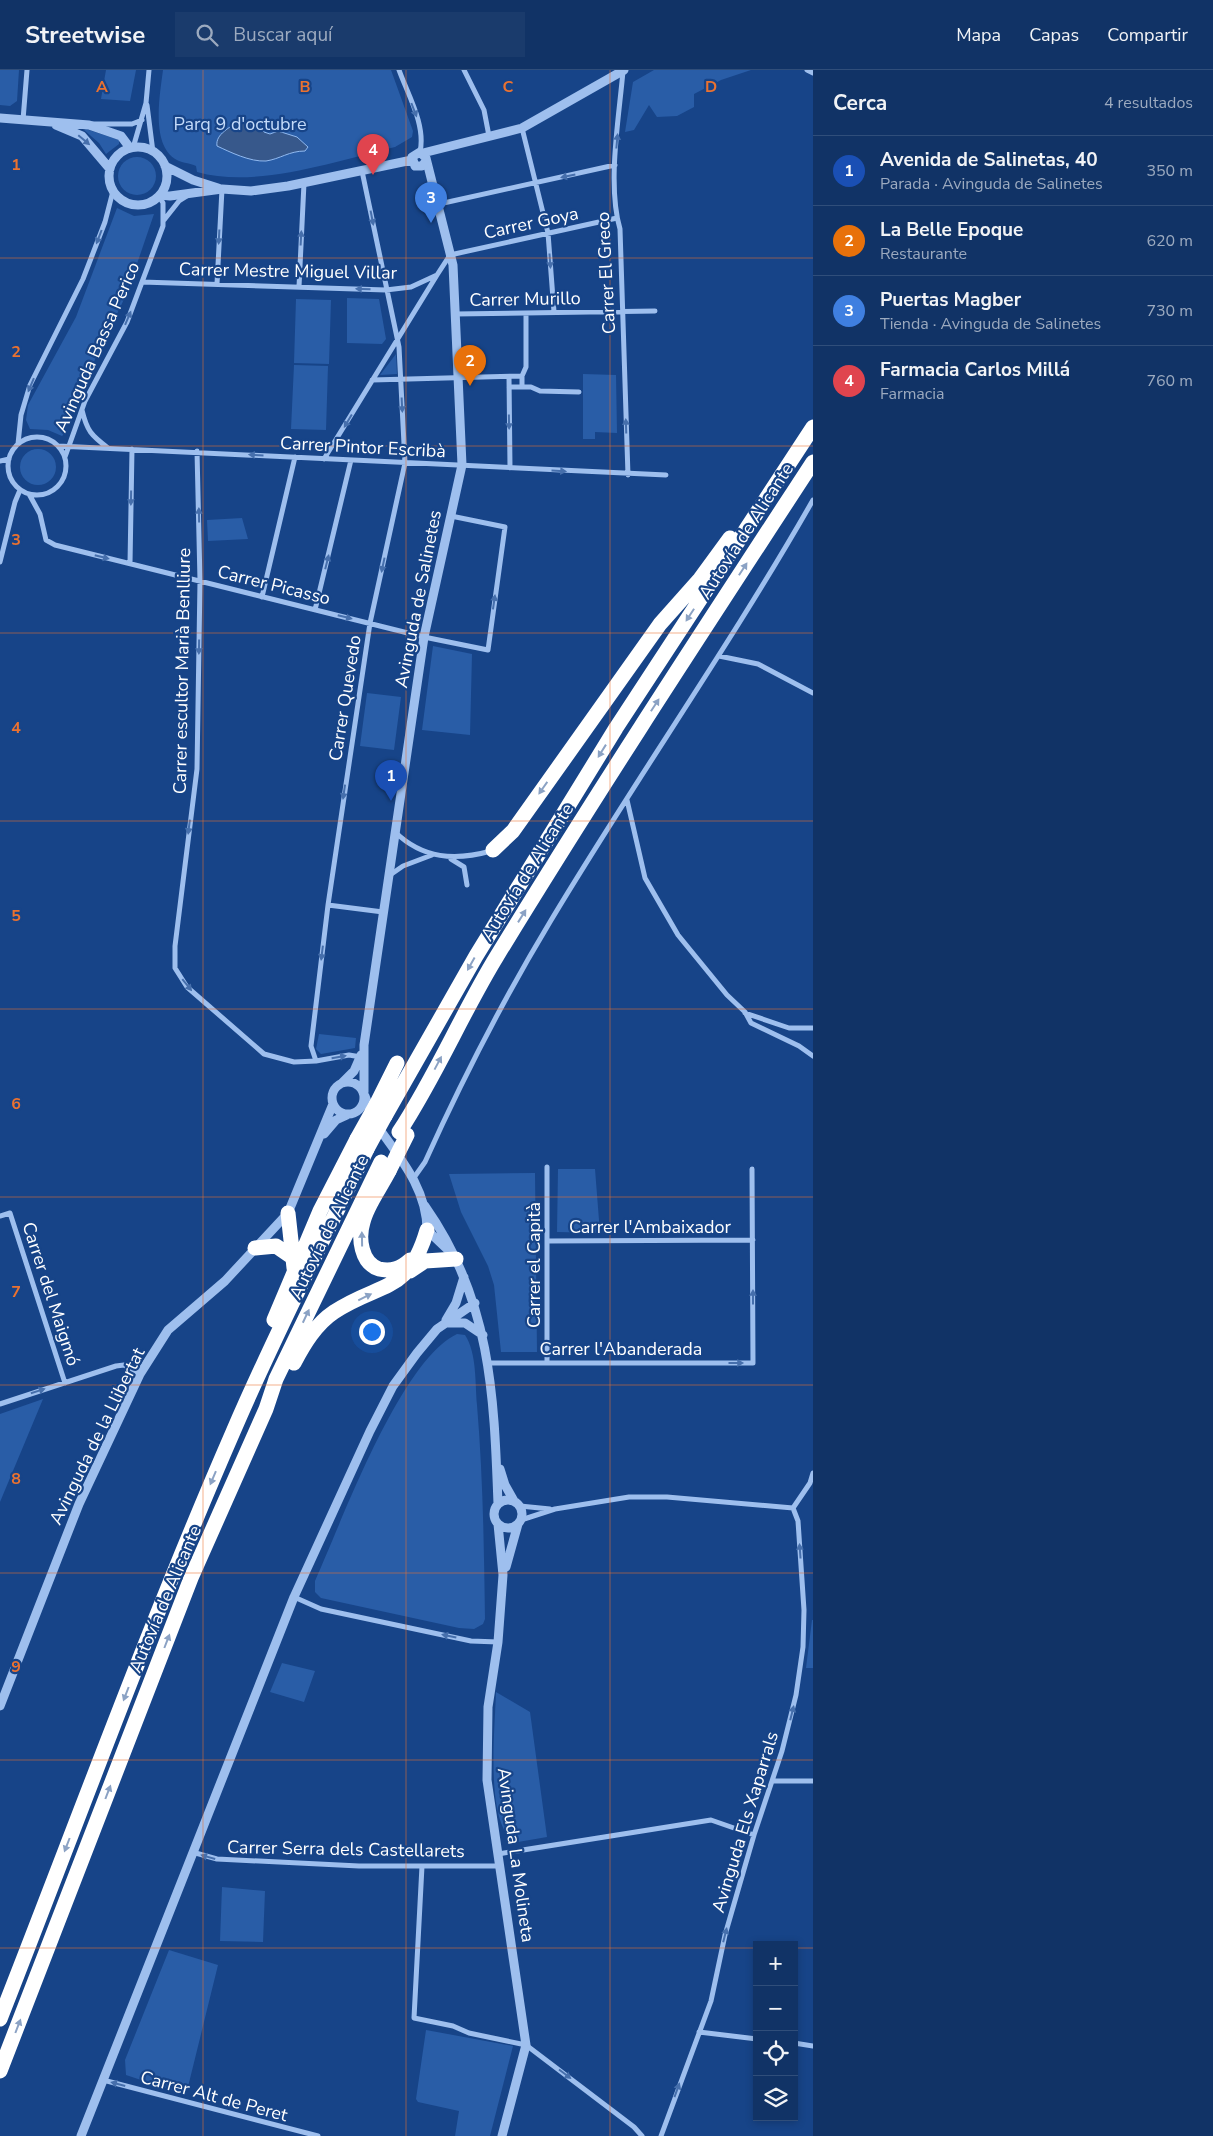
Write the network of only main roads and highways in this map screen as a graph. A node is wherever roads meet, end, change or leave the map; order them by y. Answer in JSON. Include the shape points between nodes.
{"nodes":[{"id":1,"x":813,"y":427,"type":"edge"},
{"id":2,"x":813,"y":462,"type":"edge"},
{"id":3,"x":765,"y":501,"type":"junction"},
{"id":4,"x":494,"y":850,"type":"road end"},
{"id":5,"x":397,"y":1063,"type":"dead end"},
{"id":6,"x":372,"y":1106,"type":"junction"},
{"id":7,"x":362,"y":1144,"type":"junction"},
{"id":8,"x":385,"y":1167,"type":"junction"},
{"id":9,"x":288,"y":1213,"type":"road end"},
{"id":10,"x":427,"y":1230,"type":"road end"},
{"id":11,"x":255,"y":1248,"type":"road end"},
{"id":12,"x":419,"y":1252,"type":"junction"},
{"id":13,"x":456,"y":1259,"type":"road end"},
{"id":14,"x":293,"y":1263,"type":"junction"},
{"id":15,"x":408,"y":1271,"type":"junction"},
{"id":16,"x":260,"y":1368,"type":"junction"},
{"id":17,"x":266,"y":1409,"type":"junction"},
{"id":18,"x":0,"y":2019,"type":"edge"},
{"id":19,"x":0,"y":2071,"type":"edge"}],
"edges":[{"from":1,"to":3,"type":"highway","name":"Autovía de Alicante"},
{"from":8,"to":2,"type":"highway","name":"Autovía de Alicante","one_way":true,"via":[[496,958],[615,765]]},
{"from":3,"to":4,"type":"highway","one_way":true,"via":[[745,516],[700,579],[660,624],[513,831]]},
{"from":3,"to":6,"type":"highway","name":"Autovía de Alicante","one_way":true,"via":[[616,728],[476,956]]},
{"from":5,"to":6,"type":"highway"},
{"from":6,"to":7,"type":"highway","name":"Autovía de Alicante","bridge":true},
{"from":7,"to":14,"type":"highway","via":[[320,1211]]},
{"from":7,"to":16,"type":"highway","name":"Autovía de Alicante"},
{"from":12,"to":8,"type":"highway","one_way":true,"via":[[397,1269],[388,1271],[368,1262],[363,1252],[363,1222]]},
{"from":17,"to":8,"type":"highway","name":"Autovía de Alicante","one_way":true,"via":[[276,1379]]},
{"from":9,"to":14,"type":"highway"},
{"from":10,"to":12,"type":"highway"},
{"from":11,"to":14,"type":"highway","via":[[276,1246]]},
{"from":12,"to":15,"type":"highway"},
{"from":13,"to":15,"type":"highway","via":[[425,1261]]},
{"from":14,"to":16,"type":"highway","via":[[264,1343]]},
{"from":17,"to":15,"type":"highway","one_way":true,"via":[[281,1389],[310,1335],[322,1322]]},
{"from":16,"to":18,"type":"highway","name":"Autovía de Alicante","one_way":true,"via":[[168,1586]]},
{"from":19,"to":17,"type":"highway","name":"Autovía de Alicante","one_way":true,"via":[[191,1578]]}]}
